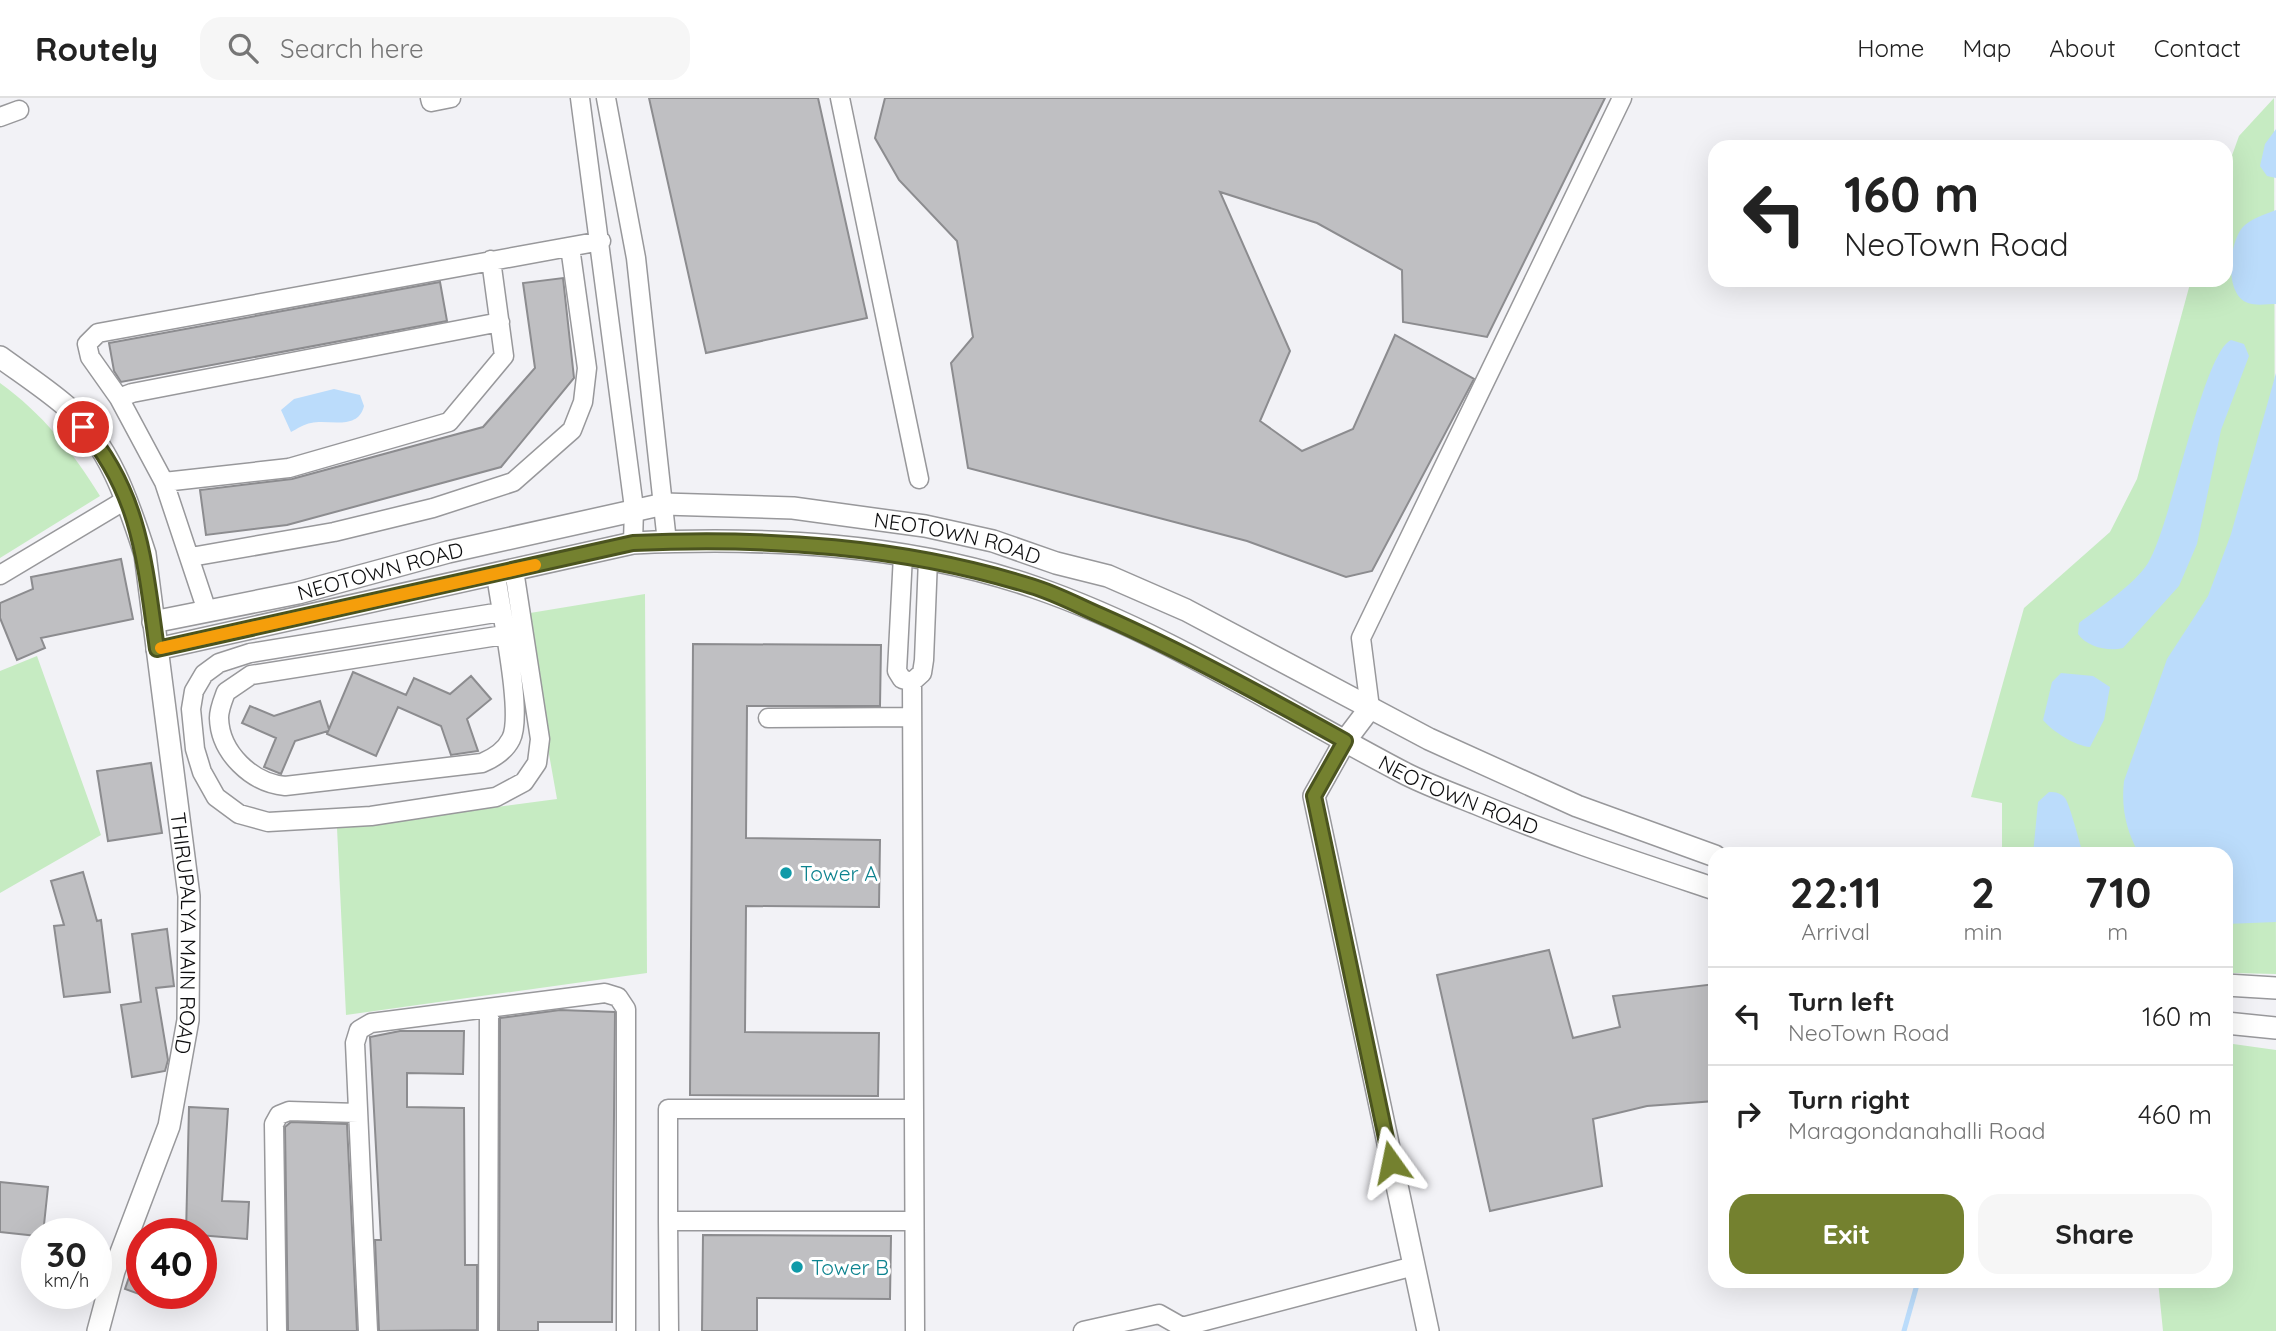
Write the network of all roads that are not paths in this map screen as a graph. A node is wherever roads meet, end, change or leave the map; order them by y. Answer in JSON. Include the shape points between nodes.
{"nodes":[{"id":1,"x":430,"y":98,"type":"edge"},
{"id":2,"x":451,"y":98,"type":"edge"},
{"id":3,"x":580,"y":98,"type":"edge"},
{"id":4,"x":606,"y":98,"type":"edge"},
{"id":5,"x":840,"y":98,"type":"edge"},
{"id":6,"x":1622,"y":98,"type":"edge"},
{"id":7,"x":19,"y":110,"type":"dead end"},
{"id":8,"x":0,"y":117,"type":"edge"},
{"id":9,"x":601,"y":241,"type":"junction"},
{"id":10,"x":575,"y":246,"type":"junction"},
{"id":11,"x":491,"y":260,"type":"junction"},
{"id":12,"x":500,"y":322,"type":"junction"},
{"id":13,"x":0,"y":357,"type":"edge"},
{"id":14,"x":119,"y":398,"type":"junction"},
{"id":15,"x":919,"y":479,"type":"dead end"},
{"id":16,"x":164,"y":482,"type":"junction"},
{"id":17,"x":127,"y":499,"type":"junction"},
{"id":18,"x":664,"y":504,"type":"junction"},
{"id":19,"x":634,"y":508,"type":"junction"},
{"id":20,"x":667,"y":542,"type":"junction"},
{"id":21,"x":633,"y":543,"type":"junction"},
{"id":22,"x":903,"y":555,"type":"junction"},
{"id":23,"x":191,"y":557,"type":"junction"},
{"id":24,"x":928,"y":559,"type":"junction"},
{"id":25,"x":505,"y":572,"type":"junction"},
{"id":26,"x":0,"y":575,"type":"edge"},
{"id":27,"x":501,"y":612,"type":"junction"},
{"id":28,"x":198,"y":613,"type":"junction"},
{"id":29,"x":153,"y":622,"type":"junction"},
{"id":30,"x":504,"y":635,"type":"junction"},
{"id":31,"x":157,"y":649,"type":"junction"},
{"id":32,"x":912,"y":682,"type":"junction"},
{"id":33,"x":1370,"y":708,"type":"junction"},
{"id":34,"x":768,"y":718,"type":"dead end"},
{"id":35,"x":912,"y":718,"type":"junction"},
{"id":36,"x":1345,"y":741,"type":"junction"},
{"id":37,"x":1708,"y":853,"type":"edge"},
{"id":38,"x":1708,"y":887,"type":"edge"},
{"id":39,"x":2233,"y":985,"type":"edge"},
{"id":40,"x":2276,"y":988,"type":"edge"},
{"id":41,"x":489,"y":1008,"type":"junction"},
{"id":42,"x":2233,"y":1024,"type":"edge"},
{"id":43,"x":2276,"y":1028,"type":"edge"},
{"id":44,"x":914,"y":1109,"type":"junction"},
{"id":45,"x":358,"y":1113,"type":"junction"},
{"id":46,"x":668,"y":1221,"type":"junction"},
{"id":47,"x":914,"y":1221,"type":"junction"},
{"id":48,"x":1413,"y":1266,"type":"junction"},
{"id":49,"x":98,"y":1331,"type":"edge"},
{"id":50,"x":277,"y":1331,"type":"edge"},
{"id":51,"x":368,"y":1331,"type":"edge"},
{"id":52,"x":488,"y":1331,"type":"edge"},
{"id":53,"x":626,"y":1331,"type":"edge"},
{"id":54,"x":669,"y":1331,"type":"edge"},
{"id":55,"x":915,"y":1331,"type":"edge"},
{"id":56,"x":1083,"y":1331,"type":"edge"},
{"id":57,"x":1428,"y":1331,"type":"edge"}],
"edges":[{"from":1,"to":2,"type":"street","via":[[431,102]]},
{"from":3,"to":9,"type":"street"},
{"from":4,"to":18,"type":"street","via":[[636,258]]},
{"from":5,"to":15,"type":"street"},
{"from":6,"to":33,"type":"street","via":[[1361,638]]},
{"from":7,"to":8,"type":"street"},
{"from":9,"to":10,"type":"street"},
{"from":9,"to":19,"type":"street"},
{"from":10,"to":11,"type":"street"},
{"from":10,"to":23,"type":"street","via":[[587,368],[583,402],[572,430],[513,482],[433,508],[334,532]]},
{"from":11,"to":12,"type":"street"},
{"from":11,"to":14,"type":"street","via":[[98,333],[87,344],[90,357]]},
{"from":12,"to":14,"type":"street"},
{"from":12,"to":16,"type":"street","via":[[503,356],[449,422],[289,468]]},
{"from":13,"to":17,"type":"street","name":"THIRUPALYA MAIN ROAD","via":[[67,407],[100,446]]},
{"from":14,"to":16,"type":"street"},
{"from":16,"to":23,"type":"street"},
{"from":17,"to":26,"type":"street"},
{"from":17,"to":29,"type":"street","name":"THIRUPALYA MAIN ROAD","via":[[145,554]]},
{"from":18,"to":19,"type":"street","name":"NEOTOWN ROAD"},
{"from":18,"to":20,"type":"street"},
{"from":18,"to":33,"type":"street","name":"NEOTOWN ROAD","via":[[793,508],[925,526],[993,541],[1108,576],[1186,610]]},
{"from":19,"to":21,"type":"street"},
{"from":19,"to":28,"type":"street","name":"NEOTOWN ROAD","via":[[298,593]]},
{"from":20,"to":21,"type":"street","name":"NEOTOWN ROAD"},
{"from":20,"to":22,"type":"street","name":"NEOTOWN ROAD","via":[[838,546]]},
{"from":21,"to":25,"type":"street","name":"NEOTOWN ROAD"},
{"from":22,"to":24,"type":"street","name":"NEOTOWN ROAD"},
{"from":22,"to":32,"type":"street","via":[[897,671]]},
{"from":23,"to":28,"type":"street","via":[[202,589]]},
{"from":24,"to":32,"type":"street","via":[[924,660],[922,673]]},
{"from":24,"to":36,"type":"street","name":"NEOTOWN ROAD","via":[[1034,587],[1167,644]]},
{"from":25,"to":27,"type":"street"},
{"from":25,"to":27,"type":"street","via":[[540,739],[537,764],[524,782],[496,797],[371,816],[268,822],[239,814],[216,797],[195,748],[191,709],[204,674],[219,663],[250,653]]},
{"from":25,"to":31,"type":"street","name":"NEOTOWN ROAD"},
{"from":27,"to":30,"type":"street"},
{"from":28,"to":29,"type":"street","name":"NEOTOWN ROAD"},
{"from":29,"to":31,"type":"street","name":"THIRUPALYA MAIN ROAD"},
{"from":30,"to":30,"type":"street","via":[[515,726],[505,748],[482,764],[269,785],[237,763],[221,733],[219,715],[226,691],[251,675]]},
{"from":31,"to":49,"type":"street","name":"THIRUPALYA MAIN ROAD","via":[[189,896],[188,1020],[169,1126],[114,1271]]},
{"from":32,"to":35,"type":"street"},
{"from":33,"to":36,"type":"street"},
{"from":33,"to":37,"type":"street","name":"NEOTOWN ROAD","via":[[1577,806]]},
{"from":34,"to":35,"type":"street"},
{"from":35,"to":44,"type":"street"},
{"from":36,"to":38,"type":"street","name":"NEOTOWN ROAD","via":[[1409,776],[1558,837]]},
{"from":36,"to":48,"type":"street","via":[[1314,796]]},
{"from":39,"to":40,"type":"street"},
{"from":41,"to":45,"type":"street","via":[[371,1023],[359,1030],[355,1043]]},
{"from":41,"to":52,"type":"street"},
{"from":41,"to":53,"type":"street","via":[[605,993],[618,997],[626,1009]]},
{"from":42,"to":43,"type":"street"},
{"from":44,"to":46,"type":"street","via":[[668,1109]]},
{"from":44,"to":47,"type":"street"},
{"from":45,"to":50,"type":"street","via":[[289,1111],[279,1115],[274,1124]]},
{"from":45,"to":51,"type":"street"},
{"from":46,"to":47,"type":"street"},
{"from":46,"to":54,"type":"street"},
{"from":47,"to":55,"type":"street"},
{"from":48,"to":56,"type":"street","via":[[1182,1327],[1159,1314]]},
{"from":48,"to":57,"type":"street"}]}
